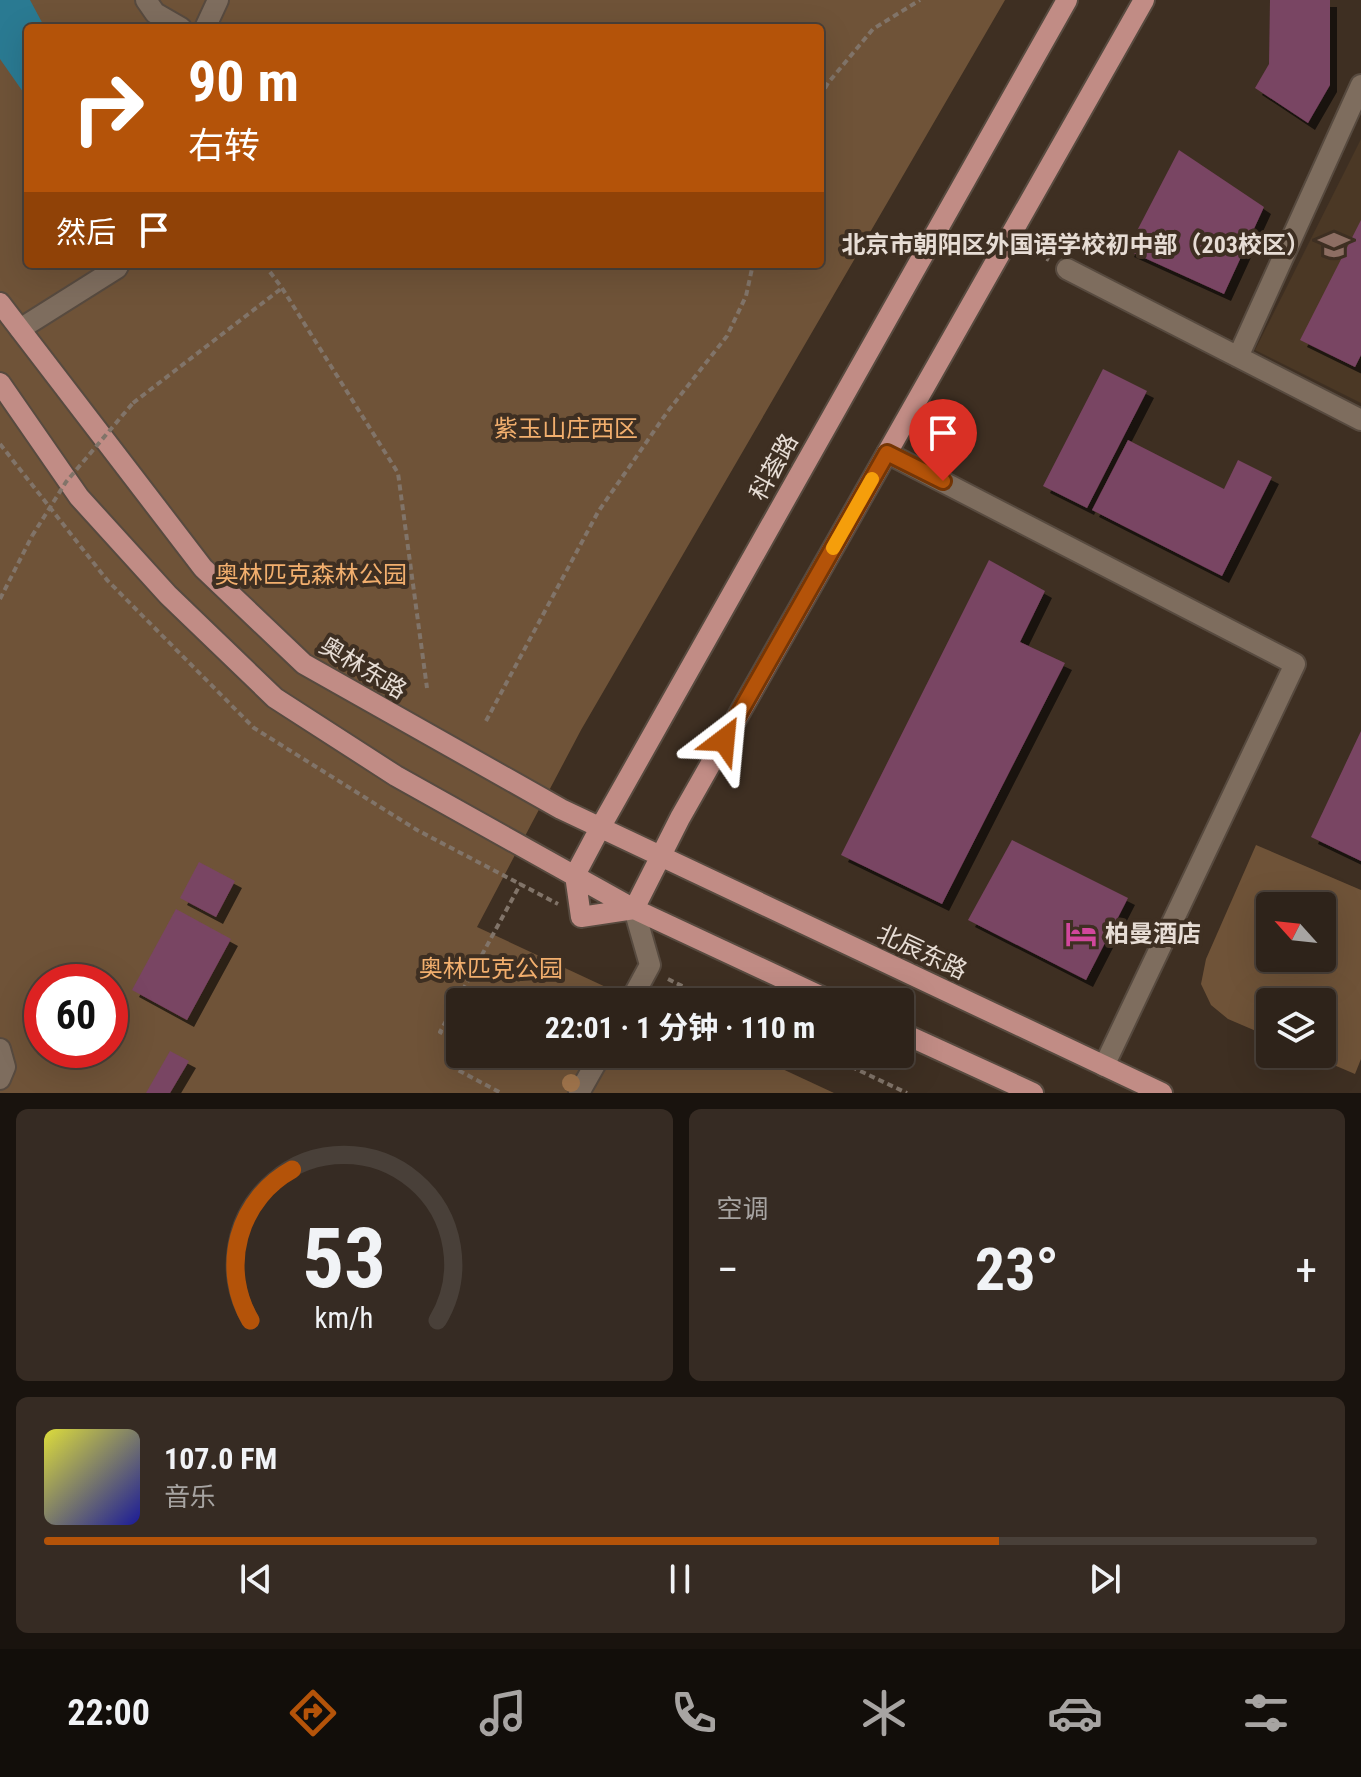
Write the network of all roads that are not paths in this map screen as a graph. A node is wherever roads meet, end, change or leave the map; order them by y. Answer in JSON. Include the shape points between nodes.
{"nodes":[{"id":1,"x":146,"y":0,"type":"edge"},
{"id":2,"x":218,"y":0,"type":"edge"},
{"id":3,"x":1067,"y":0,"type":"edge"},
{"id":4,"x":1144,"y":0,"type":"edge"},
{"id":5,"x":174,"y":24,"type":"edge"},
{"id":6,"x":207,"y":24,"type":"edge"},
{"id":7,"x":1361,"y":85,"type":"edge"},
{"id":8,"x":117,"y":268,"type":"edge"},
{"id":9,"x":1067,"y":269,"type":"road end"},
{"id":10,"x":0,"y":303,"type":"edge"},
{"id":11,"x":20,"y":329,"type":"junction"},
{"id":12,"x":1238,"y":357,"type":"junction"},
{"id":13,"x":0,"y":383,"type":"edge"},
{"id":14,"x":1361,"y":420,"type":"edge"},
{"id":15,"x":887,"y":453,"type":"junction"},
{"id":16,"x":600,"y":828,"type":"junction"},
{"id":17,"x":661,"y":857,"type":"junction"},
{"id":18,"x":575,"y":875,"type":"junction"},
{"id":19,"x":634,"y":909,"type":"junction"},
{"id":20,"x":638,"y":988,"type":"edge"},
{"id":21,"x":803,"y":988,"type":"edge"},
{"id":22,"x":914,"y":1038,"type":"edge"},
{"id":23,"x":0,"y":1049,"type":"edge"},
{"id":24,"x":1104,"y":1066,"type":"junction"},
{"id":25,"x":593,"y":1068,"type":"edge"},
{"id":26,"x":0,"y":1079,"type":"edge"},
{"id":27,"x":579,"y":1093,"type":"edge"},
{"id":28,"x":1033,"y":1093,"type":"edge"},
{"id":29,"x":1162,"y":1093,"type":"edge"}],
"edges":[{"from":1,"to":5,"type":"street","via":[[155,13]]},
{"from":2,"to":6,"type":"street"},
{"from":3,"to":16,"type":"main road","name":"科荟路"},
{"from":4,"to":15,"type":"main road"},
{"from":7,"to":12,"type":"street"},
{"from":8,"to":11,"type":"street"},
{"from":9,"to":12,"type":"street"},
{"from":10,"to":11,"type":"main road","name":"奥林东路"},
{"from":11,"to":16,"type":"main road","name":"奥林东路","via":[[203,568],[304,664]]},
{"from":12,"to":14,"type":"street"},
{"from":13,"to":18,"type":"main road","via":[[79,497],[168,595],[275,698],[396,776]]},
{"from":15,"to":17,"type":"main road"},
{"from":15,"to":24,"type":"street","via":[[1295,664]]},
{"from":16,"to":17,"type":"main road","name":"奥林东路"},
{"from":16,"to":18,"type":"main road","name":"科荟路"},
{"from":17,"to":19,"type":"main road"},
{"from":17,"to":24,"type":"main road","name":"北辰东路"},
{"from":18,"to":19,"type":"main road"},
{"from":18,"to":19,"type":"main road","via":[[581,917]]},
{"from":19,"to":20,"type":"street","via":[[650,965]]},
{"from":19,"to":21,"type":"main road"},
{"from":22,"to":28,"type":"main road"},
{"from":23,"to":26,"type":"street","via":[[5,1067]]},
{"from":24,"to":29,"type":"main road","name":"北辰东路"},
{"from":25,"to":27,"type":"street"}]}
